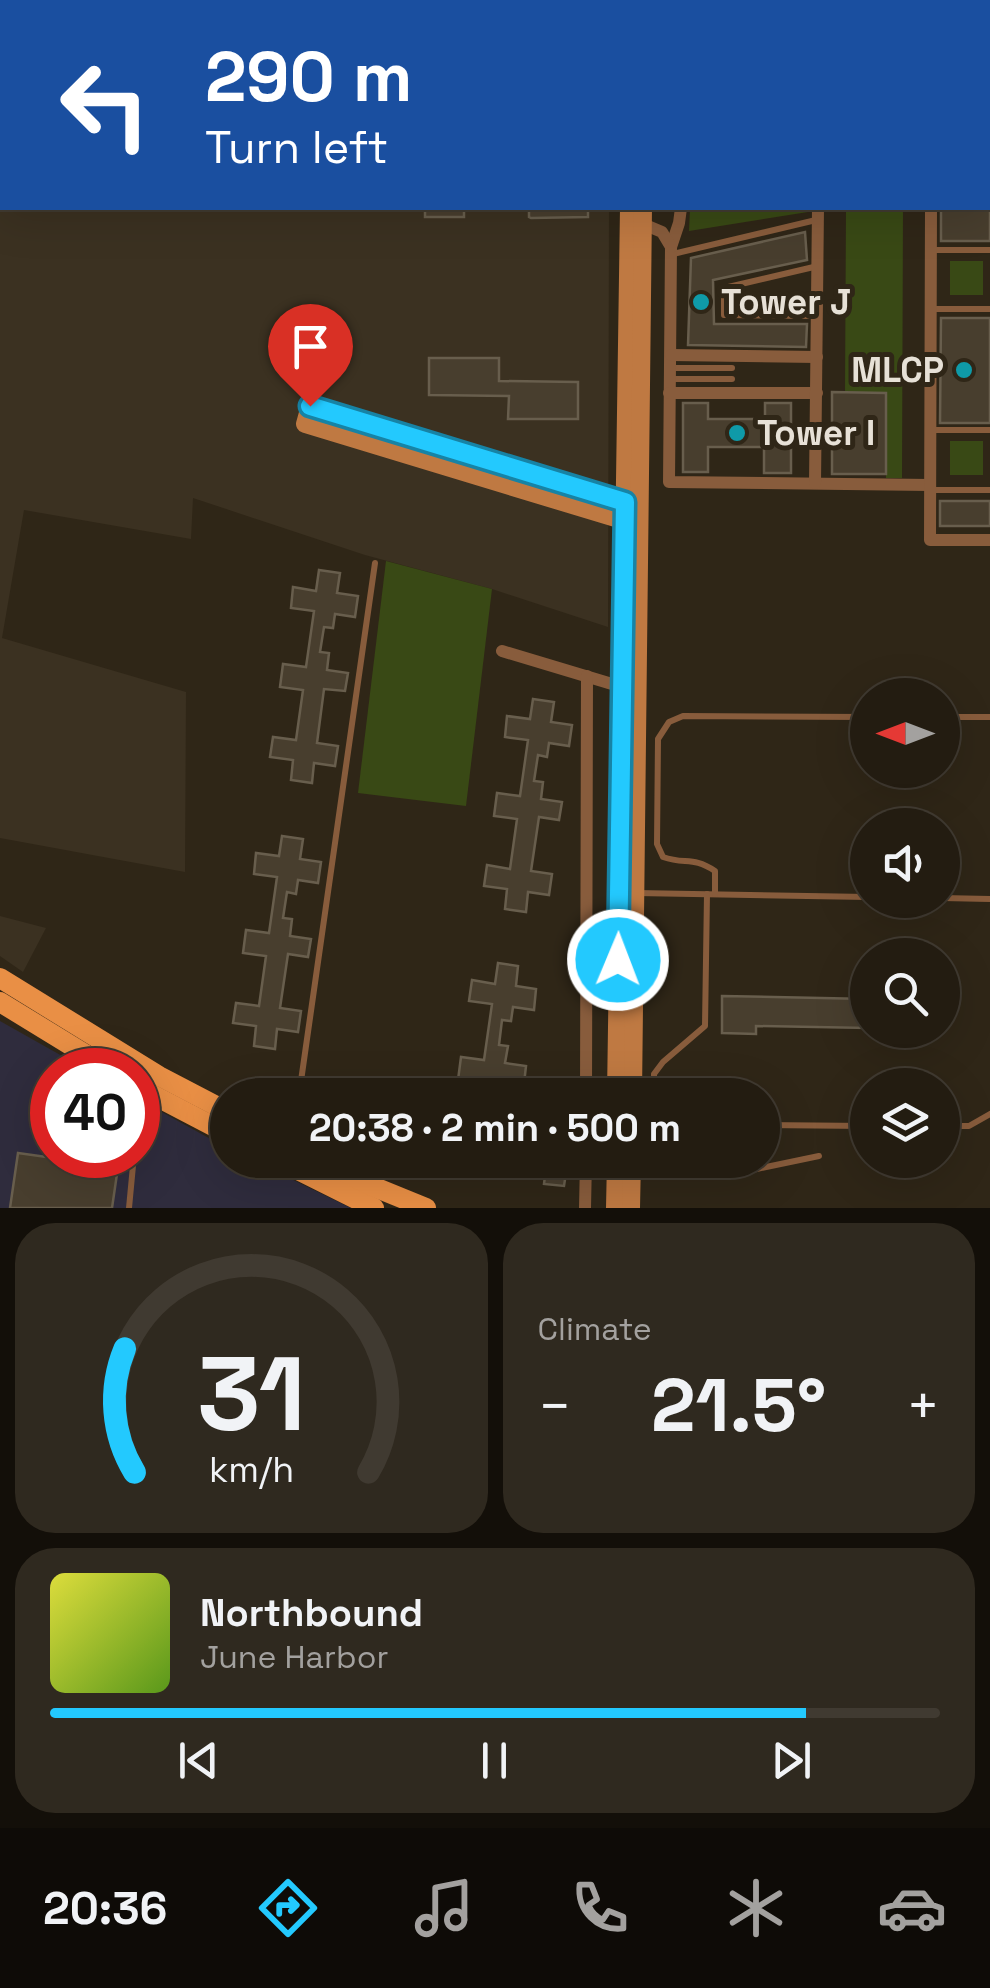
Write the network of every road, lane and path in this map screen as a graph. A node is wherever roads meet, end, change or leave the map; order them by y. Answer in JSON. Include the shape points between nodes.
{"nodes":[{"id":1,"x":629,"y":210,"type":"edge"},
{"id":2,"x":681,"y":210,"type":"edge"},
{"id":3,"x":930,"y":210,"type":"edge"},
{"id":4,"x":818,"y":214,"type":"edge"},
{"id":5,"x":643,"y":216,"type":"edge"},
{"id":6,"x":672,"y":250,"type":"junction"},
{"id":7,"x":930,"y":250,"type":"junction"},
{"id":8,"x":990,"y":250,"type":"edge"},
{"id":9,"x":818,"y":266,"type":"junction"},
{"id":10,"x":930,"y":309,"type":"junction"},
{"id":11,"x":990,"y":309,"type":"edge"},
{"id":12,"x":817,"y":316,"type":"junction"},
{"id":13,"x":817,"y":356,"type":"junction"},
{"id":14,"x":732,"y":368,"type":"dead end"},
{"id":15,"x":670,"y":374,"type":"junction"},
{"id":16,"x":732,"y":379,"type":"dead end"},
{"id":17,"x":816,"y":393,"type":"junction"},
{"id":18,"x":930,"y":430,"type":"junction"},
{"id":19,"x":990,"y":430,"type":"edge"},
{"id":20,"x":816,"y":483,"type":"junction"},
{"id":21,"x":930,"y":488,"type":"junction"},
{"id":22,"x":990,"y":490,"type":"edge"},
{"id":23,"x":625,"y":502,"type":"junction"},
{"id":24,"x":624,"y":522,"type":"junction"},
{"id":25,"x":990,"y":540,"type":"edge"},
{"id":26,"x":375,"y":563,"type":"dead end"},
{"id":27,"x":502,"y":650,"type":"dead end"},
{"id":28,"x":586,"y":676,"type":"junction"},
{"id":29,"x":622,"y":687,"type":"junction"},
{"id":30,"x":850,"y":717,"type":"edge"},
{"id":31,"x":960,"y":717,"type":"edge"},
{"id":32,"x":990,"y":717,"type":"edge"},
{"id":33,"x":628,"y":893,"type":"junction"},
{"id":34,"x":711,"y":894,"type":"junction"},
{"id":35,"x":850,"y":897,"type":"edge"},
{"id":36,"x":960,"y":898,"type":"edge"},
{"id":37,"x":990,"y":899,"type":"edge"},
{"id":38,"x":0,"y":978,"type":"edge"},
{"id":39,"x":0,"y":1002,"type":"edge"},
{"id":40,"x":75,"y":1048,"type":"edge"},
{"id":41,"x":97,"y":1048,"type":"edge"},
{"id":42,"x":301,"y":1078,"type":"edge"},
{"id":43,"x":586,"y":1078,"type":"edge"},
{"id":44,"x":617,"y":1078,"type":"edge"},
{"id":45,"x":633,"y":1078,"type":"edge"},
{"id":46,"x":654,"y":1078,"type":"edge"},
{"id":47,"x":160,"y":1089,"type":"edge"},
{"id":48,"x":160,"y":1092,"type":"edge"},
{"id":49,"x":210,"y":1106,"type":"edge"},
{"id":50,"x":990,"y":1114,"type":"edge"},
{"id":51,"x":210,"y":1123,"type":"edge"},
{"id":52,"x":780,"y":1125,"type":"edge"},
{"id":53,"x":850,"y":1126,"type":"edge"},
{"id":54,"x":960,"y":1126,"type":"edge"},
{"id":55,"x":819,"y":1156,"type":"dead end"},
{"id":56,"x":780,"y":1164,"type":"edge"},
{"id":57,"x":132,"y":1178,"type":"edge"},
{"id":58,"x":314,"y":1178,"type":"edge"},
{"id":59,"x":356,"y":1178,"type":"edge"},
{"id":60,"x":586,"y":1178,"type":"edge"},
{"id":61,"x":616,"y":1178,"type":"edge"},
{"id":62,"x":632,"y":1178,"type":"edge"},
{"id":63,"x":129,"y":1208,"type":"edge"},
{"id":64,"x":374,"y":1208,"type":"edge"},
{"id":65,"x":426,"y":1208,"type":"edge"},
{"id":66,"x":586,"y":1208,"type":"edge"},
{"id":67,"x":615,"y":1208,"type":"edge"},
{"id":68,"x":632,"y":1208,"type":"edge"}],
"edges":[{"from":1,"to":23,"type":"street"},
{"from":2,"to":6,"type":"street"},
{"from":3,"to":7,"type":"street"},
{"from":4,"to":6,"type":"lane"},
{"from":4,"to":9,"type":"street"},
{"from":5,"to":6,"type":"street"},
{"from":5,"to":33,"type":"street"},
{"from":6,"to":15,"type":"street"},
{"from":7,"to":8,"type":"lane"},
{"from":7,"to":10,"type":"street"},
{"from":9,"to":12,"type":"street"},
{"from":9,"to":12,"type":"lane","via":[[724,288],[724,315]]},
{"from":10,"to":11,"type":"lane"},
{"from":10,"to":18,"type":"street"},
{"from":12,"to":13,"type":"street"},
{"from":13,"to":15,"type":"street"},
{"from":13,"to":17,"type":"street"},
{"from":14,"to":15,"type":"lane"},
{"from":15,"to":16,"type":"lane"},
{"from":15,"to":17,"type":"street"},
{"from":15,"to":20,"type":"street","via":[[669,482]]},
{"from":17,"to":20,"type":"street"},
{"from":18,"to":19,"type":"lane"},
{"from":18,"to":21,"type":"street"},
{"from":20,"to":21,"type":"street"},
{"from":21,"to":22,"type":"lane"},
{"from":21,"to":25,"type":"street","via":[[930,540]]},
{"from":23,"to":24,"type":"street"},
{"from":23,"to":24,"type":"street","via":[[308,415]]},
{"from":24,"to":29,"type":"street"},
{"from":26,"to":42,"type":"lane"},
{"from":27,"to":28,"type":"street"},
{"from":28,"to":29,"type":"street"},
{"from":28,"to":43,"type":"street"},
{"from":29,"to":33,"type":"street"},
{"from":30,"to":34,"type":"lane","via":[[683,716],[669,722],[658,739],[657,844],[663,857],[698,860],[715,871]]},
{"from":31,"to":32,"type":"lane"},
{"from":33,"to":34,"type":"lane"},
{"from":33,"to":44,"type":"street"},
{"from":33,"to":45,"type":"street"},
{"from":34,"to":35,"type":"lane"},
{"from":34,"to":46,"type":"lane","via":[[705,1026]]},
{"from":36,"to":37,"type":"lane"},
{"from":38,"to":41,"type":"main road"},
{"from":39,"to":40,"type":"main road"},
{"from":47,"to":49,"type":"main road"},
{"from":48,"to":51,"type":"main road"},
{"from":50,"to":54,"type":"lane"},
{"from":52,"to":53,"type":"lane"},
{"from":55,"to":56,"type":"lane"},
{"from":57,"to":63,"type":"lane"},
{"from":58,"to":64,"type":"main road"},
{"from":59,"to":65,"type":"main road"},
{"from":60,"to":66,"type":"street"},
{"from":61,"to":67,"type":"street"},
{"from":62,"to":68,"type":"street"}]}
